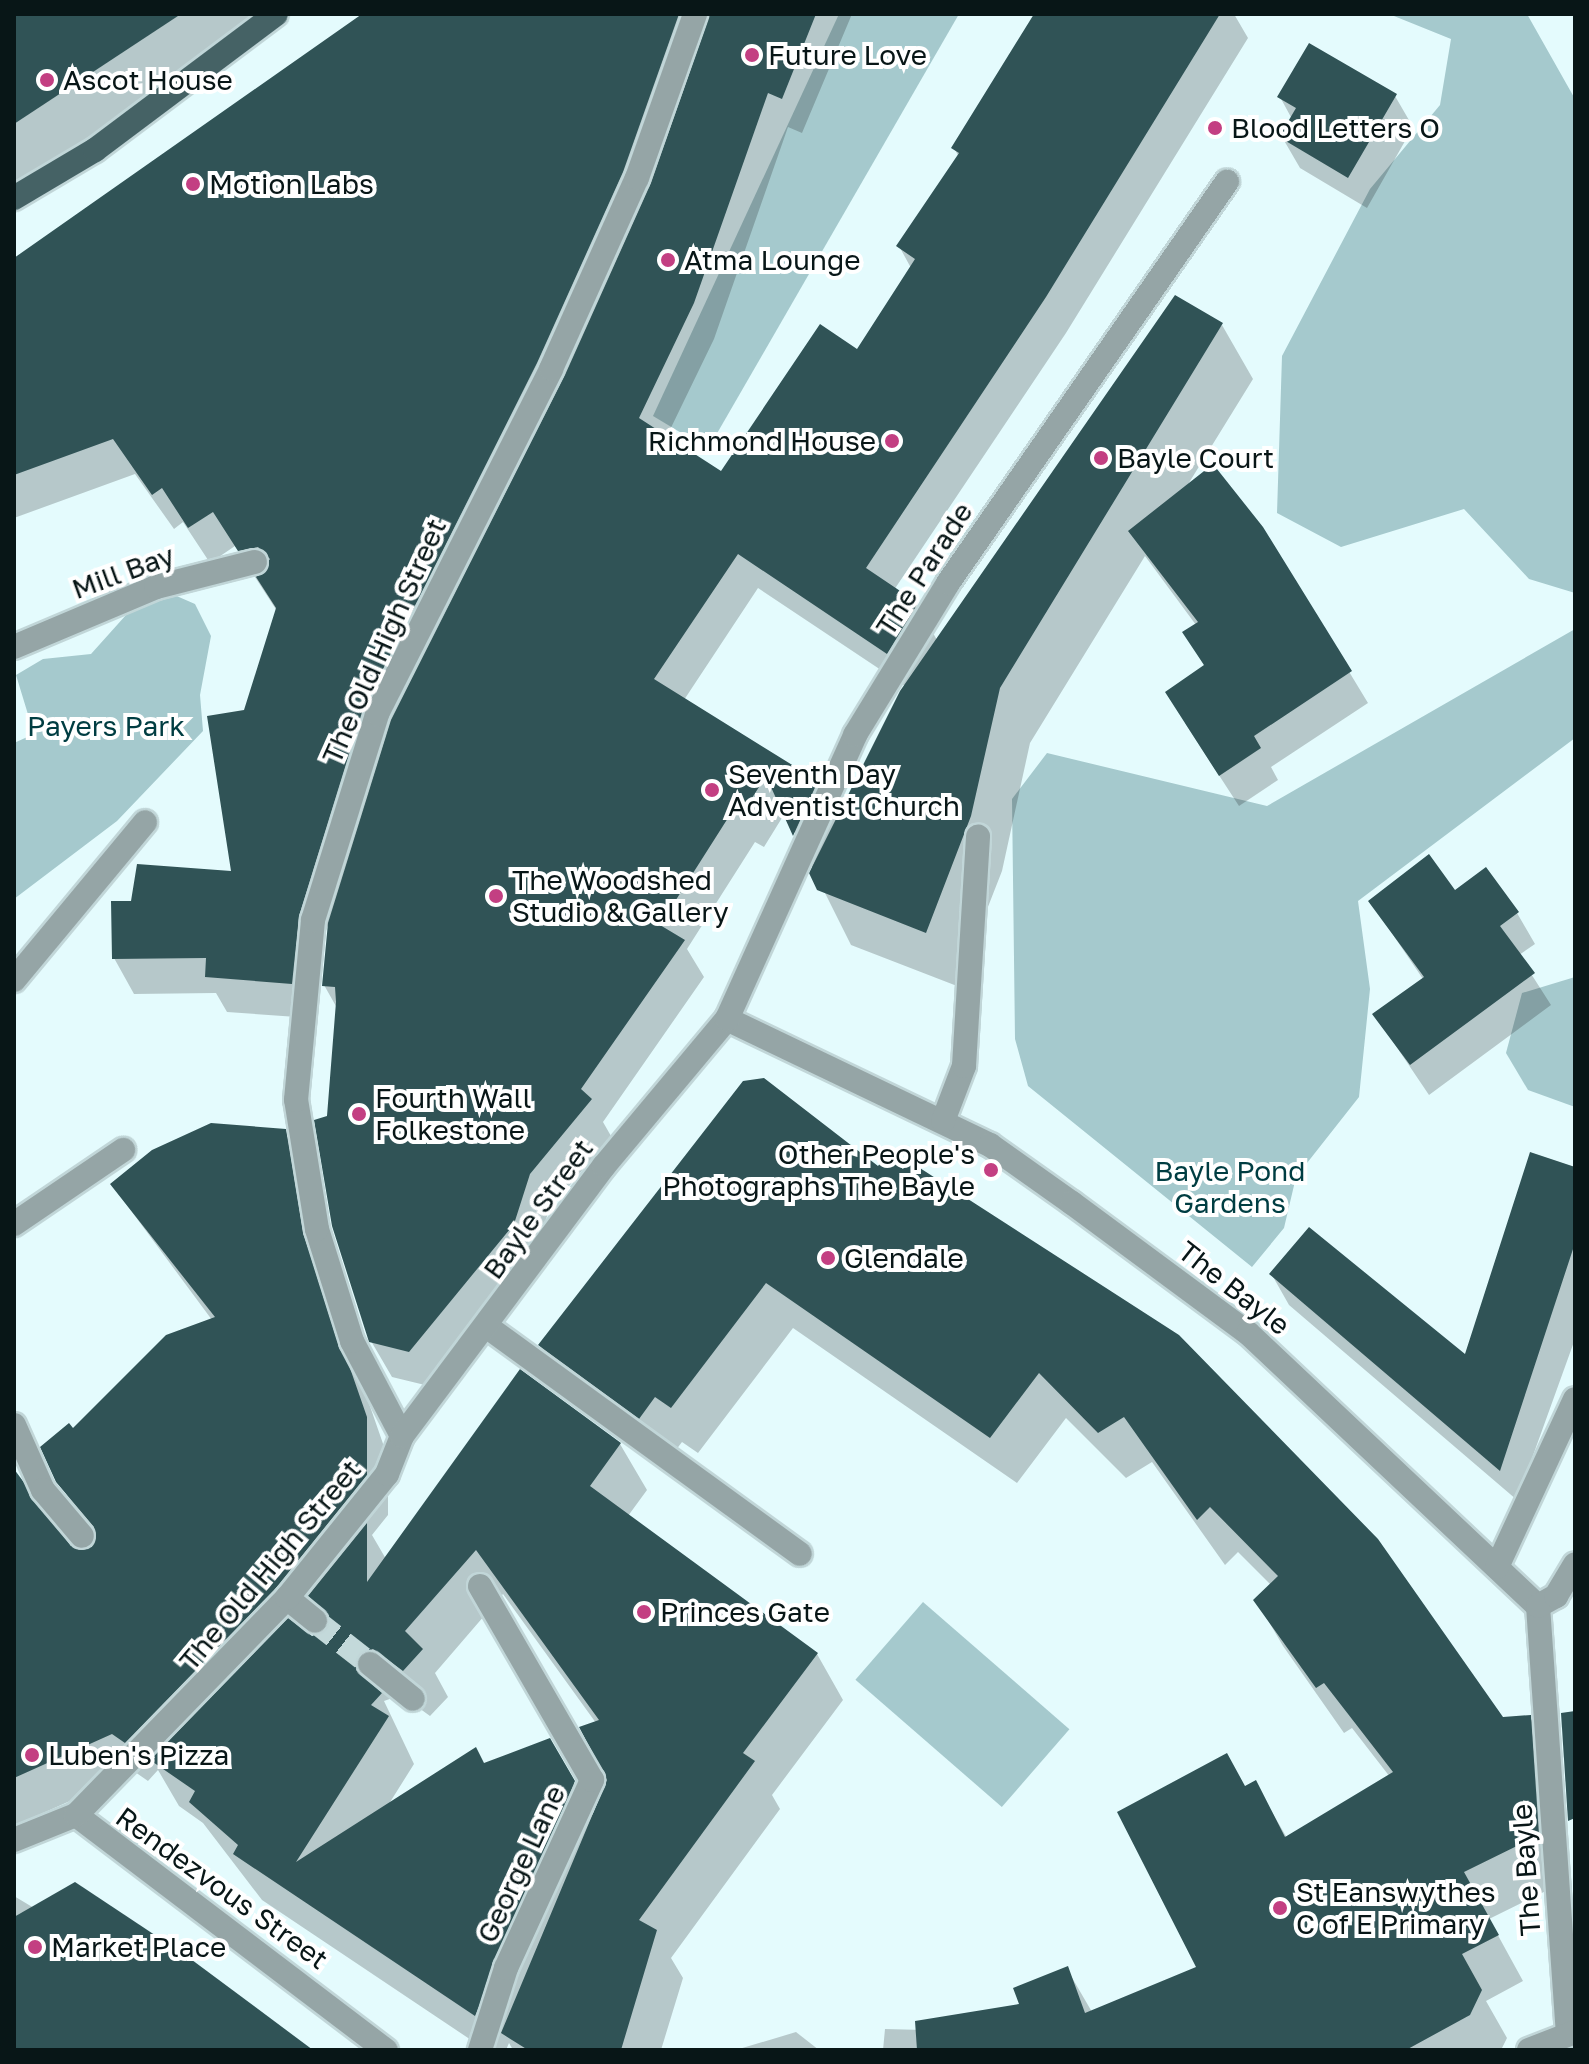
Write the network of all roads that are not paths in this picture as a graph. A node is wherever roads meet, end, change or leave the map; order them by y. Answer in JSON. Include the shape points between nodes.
{"nodes":[{"id":1,"x":276,"y":14,"type":"edge"},
{"id":2,"x":695,"y":14,"type":"edge"},
{"id":3,"x":1227,"y":182,"type":"dead end"},
{"id":4,"x":14,"y":198,"type":"edge"},
{"id":5,"x":255,"y":562,"type":"dead end"},
{"id":6,"x":14,"y":647,"type":"edge"},
{"id":7,"x":145,"y":822,"type":"dead end"},
{"id":8,"x":978,"y":836,"type":"dead end"},
{"id":9,"x":14,"y":980,"type":"edge"},
{"id":10,"x":727,"y":1019,"type":"junction"},
{"id":11,"x":943,"y":1121,"type":"junction"},
{"id":12,"x":123,"y":1150,"type":"dead end"},
{"id":13,"x":14,"y":1224,"type":"edge"},
{"id":14,"x":489,"y":1328,"type":"junction"},
{"id":15,"x":1575,"y":1399,"type":"edge"},
{"id":16,"x":14,"y":1425,"type":"edge"},
{"id":17,"x":402,"y":1436,"type":"junction"},
{"id":18,"x":82,"y":1536,"type":"dead end"},
{"id":19,"x":800,"y":1554,"type":"dead end"},
{"id":20,"x":1575,"y":1564,"type":"edge"},
{"id":21,"x":1497,"y":1567,"type":"junction"},
{"id":22,"x":480,"y":1586,"type":"dead end"},
{"id":23,"x":287,"y":1598,"type":"junction"},
{"id":24,"x":1538,"y":1606,"type":"junction"},
{"id":25,"x":315,"y":1621,"type":"tunnel mouth"},
{"id":26,"x":370,"y":1664,"type":"tunnel mouth"},
{"id":27,"x":413,"y":1699,"type":"dead end"},
{"id":28,"x":76,"y":1815,"type":"junction"},
{"id":29,"x":14,"y":1840,"type":"edge"},
{"id":30,"x":1572,"y":2033,"type":"edge"},
{"id":31,"x":386,"y":2050,"type":"edge"},
{"id":32,"x":480,"y":2050,"type":"edge"},
{"id":33,"x":1529,"y":2050,"type":"edge"}],
"edges":[{"from":1,"to":4,"type":"main road","via":[[95,150]]},
{"from":2,"to":17,"type":"street","name":"The Old High Street","via":[[637,178],[564,342],[377,714],[313,920],[296,1100],[317,1229],[352,1341]]},
{"from":3,"to":10,"type":"street","name":"The Parade","via":[[948,583],[855,735]]},
{"from":5,"to":6,"type":"street","name":"Mill Bay","via":[[156,587]]},
{"from":7,"to":9,"type":"street"},
{"from":8,"to":11,"type":"street","via":[[964,1066]]},
{"from":10,"to":11,"type":"street","name":"The Bayle"},
{"from":10,"to":14,"type":"street","name":"Bayle Street","via":[[604,1166]]},
{"from":11,"to":21,"type":"street","name":"The Bayle","via":[[1022,1168],[1248,1333]]},
{"from":12,"to":13,"type":"street"},
{"from":14,"to":17,"type":"street","name":"Bayle Street"},
{"from":14,"to":19,"type":"street"},
{"from":15,"to":21,"type":"street"},
{"from":16,"to":18,"type":"street","via":[[43,1490]]},
{"from":17,"to":23,"type":"street","name":"The Old High Street","via":[[387,1474]]},
{"from":20,"to":24,"type":"street","via":[[1556,1596]]},
{"from":21,"to":24,"type":"street","name":"The Bayle"},
{"from":22,"to":32,"type":"street","name":"George Lane","via":[[592,1780],[506,1968]]},
{"from":23,"to":25,"type":"street"},
{"from":23,"to":28,"type":"street","name":"The Old High Street"},
{"from":24,"to":30,"type":"street","name":"The Bayle"},
{"from":26,"to":27,"type":"street"},
{"from":28,"to":29,"type":"street","name":"Rendezvous Street"},
{"from":28,"to":31,"type":"street","name":"Rendezvous Street"},
{"from":30,"to":33,"type":"street"}]}
